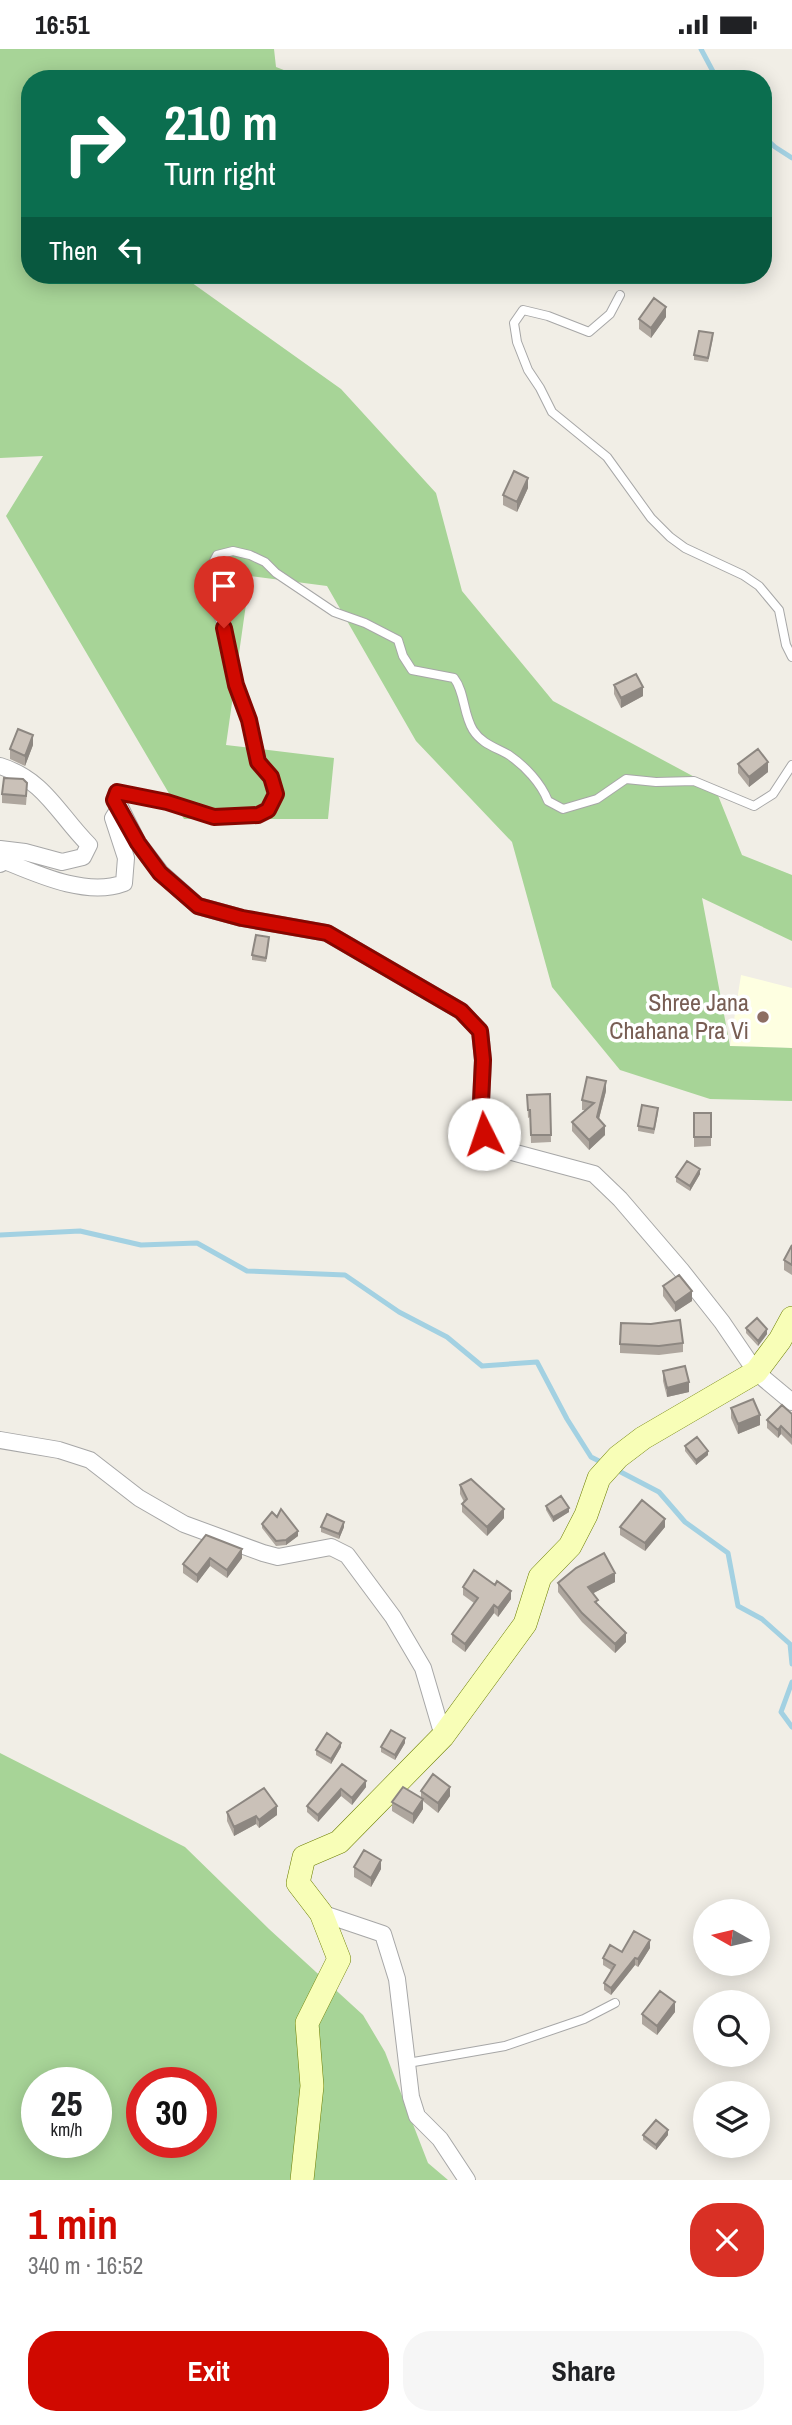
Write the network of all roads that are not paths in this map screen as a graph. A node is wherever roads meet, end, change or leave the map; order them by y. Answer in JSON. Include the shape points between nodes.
{"nodes":[{"id":1,"x":620,"y":295,"type":"dead end"},
{"id":2,"x":792,"y":657,"type":"edge"},
{"id":3,"x":792,"y":765,"type":"edge"},
{"id":4,"x":0,"y":766,"type":"edge"},
{"id":5,"x":120,"y":807,"type":"junction"},
{"id":6,"x":0,"y":849,"type":"edge"},
{"id":7,"x":0,"y":864,"type":"edge"},
{"id":8,"x":789,"y":1332,"type":"edge"},
{"id":9,"x":756,"y":1371,"type":"junction"},
{"id":10,"x":792,"y":1402,"type":"edge"},
{"id":11,"x":0,"y":1440,"type":"edge"},
{"id":12,"x":443,"y":1736,"type":"junction"},
{"id":13,"x":321,"y":1913,"type":"junction"},
{"id":14,"x":615,"y":2003,"type":"dead end"},
{"id":15,"x":408,"y":2063,"type":"junction"},
{"id":16,"x":302,"y":2180,"type":"edge"},
{"id":17,"x":467,"y":2180,"type":"edge"}],
"edges":[{"from":1,"to":2,"type":"lane","via":[[610,314],[589,332],[523,310],[514,323],[528,370],[552,412],[607,457],[663,531],[685,548],[752,579],[772,600]]},
{"from":3,"to":5,"type":"lane","via":[[773,794],[754,806],[694,781],[626,779],[597,799],[563,809],[548,801],[542,787],[509,756],[487,745],[473,730],[454,678],[412,670],[398,640],[334,612],[265,562],[233,551],[216,555],[206,592],[224,628],[258,762],[271,777],[276,794],[268,810],[258,815],[214,817],[117,792],[114,800]]},
{"from":4,"to":6,"type":"street","via":[[27,777],[89,845],[83,857],[62,862]]},
{"from":5,"to":7,"type":"street","via":[[113,818],[126,858],[124,883],[94,887],[63,882],[5,861]]},
{"from":5,"to":9,"type":"street","via":[[160,873],[198,906],[327,933],[461,1011],[480,1031],[484,1134],[512,1152],[594,1174],[681,1270]]},
{"from":8,"to":9,"type":"street"},
{"from":9,"to":10,"type":"street"},
{"from":9,"to":12,"type":"street","via":[[643,1438],[599,1478],[570,1546],[540,1577],[525,1624]]},
{"from":11,"to":12,"type":"street","via":[[90,1460],[138,1498],[184,1524],[263,1553],[278,1557],[331,1547],[347,1555],[393,1617],[423,1668]]},
{"from":12,"to":13,"type":"street","via":[[339,1842],[304,1857],[298,1883]]},
{"from":13,"to":15,"type":"street","via":[[383,1934],[397,1979]]},
{"from":13,"to":16,"type":"street","via":[[338,1959],[307,2023],[312,2086]]},
{"from":14,"to":15,"type":"lane","via":[[584,2019],[505,2046]]},
{"from":15,"to":17,"type":"street","via":[[417,2116],[440,2139]]}]}
